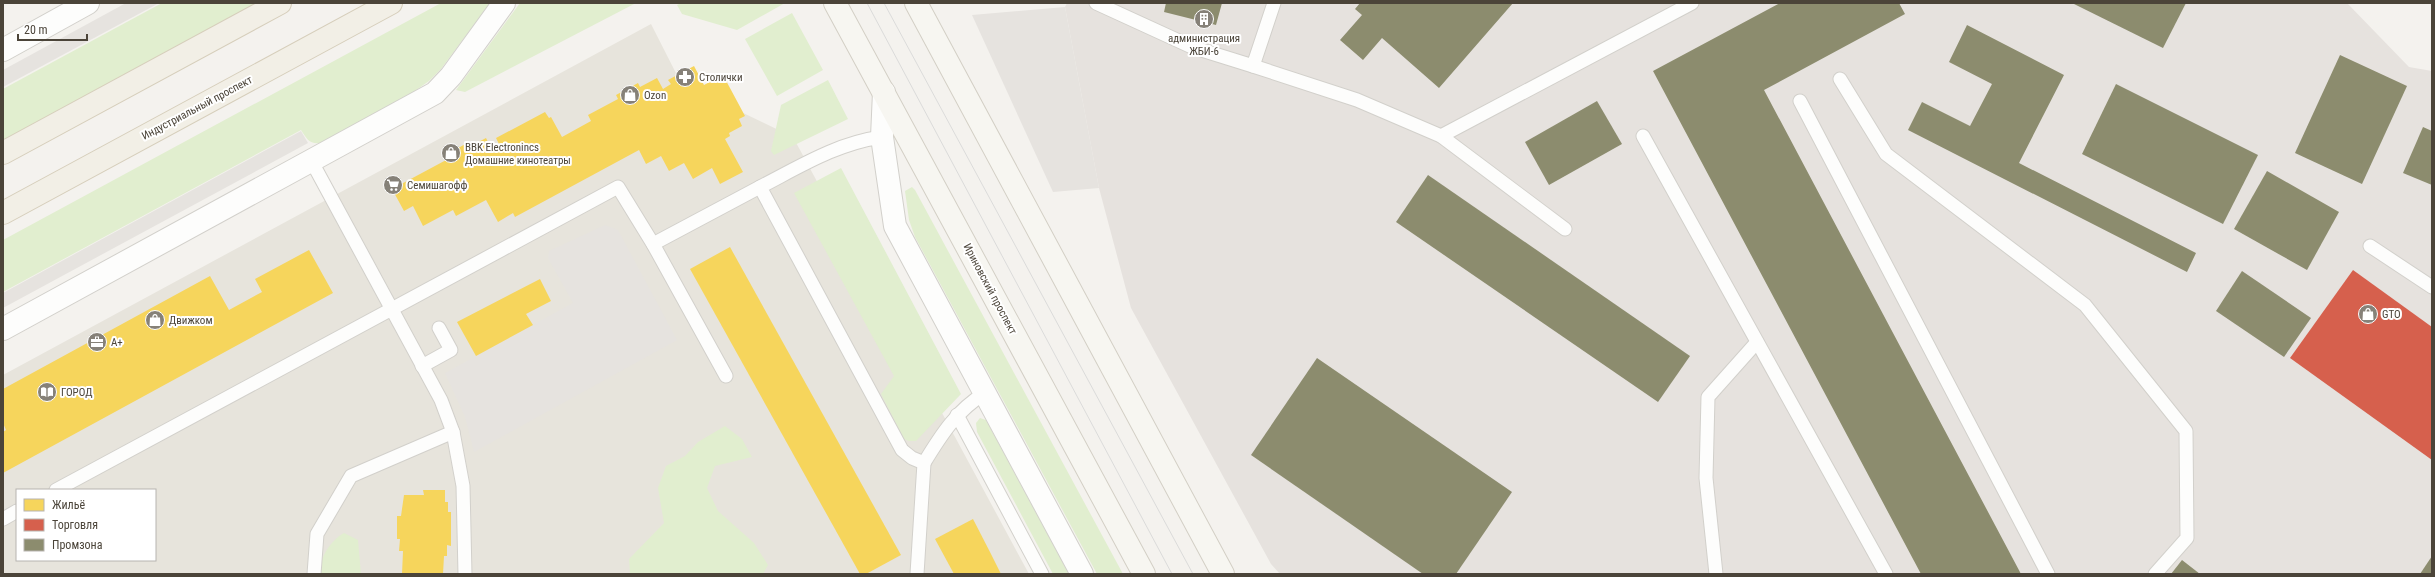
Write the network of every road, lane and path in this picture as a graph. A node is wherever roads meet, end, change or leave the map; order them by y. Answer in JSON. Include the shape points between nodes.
{"nodes":[{"id":1,"x":88,"y":3,"type":"edge"},
{"id":2,"x":280,"y":3,"type":"edge"},
{"id":3,"x":391,"y":3,"type":"edge"},
{"id":4,"x":504,"y":3,"type":"edge"},
{"id":5,"x":835,"y":3,"type":"edge"},
{"id":6,"x":916,"y":3,"type":"edge"},
{"id":7,"x":1096,"y":3,"type":"edge"},
{"id":8,"x":1274,"y":3,"type":"edge"},
{"id":9,"x":1692,"y":3,"type":"edge"},
{"id":10,"x":3,"y":50,"type":"edge"},
{"id":11,"x":1253,"y":66,"type":"junction"},
{"id":12,"x":1840,"y":79,"type":"dead end"},
{"id":13,"x":884,"y":92,"type":"junction"},
{"id":14,"x":1800,"y":101,"type":"dead end"},
{"id":15,"x":1441,"y":136,"type":"junction"},
{"id":16,"x":1643,"y":136,"type":"dead end"},
{"id":17,"x":882,"y":137,"type":"junction"},
{"id":18,"x":3,"y":153,"type":"edge"},
{"id":19,"x":312,"y":162,"type":"junction"},
{"id":20,"x":760,"y":187,"type":"junction"},
{"id":21,"x":3,"y":213,"type":"edge"},
{"id":22,"x":1565,"y":230,"type":"dead end"},
{"id":23,"x":653,"y":244,"type":"junction"},
{"id":24,"x":2370,"y":246,"type":"dead end"},
{"id":25,"x":2432,"y":287,"type":"edge"},
{"id":26,"x":391,"y":308,"type":"junction"},
{"id":27,"x":440,"y":328,"type":"dead end"},
{"id":28,"x":3,"y":329,"type":"edge"},
{"id":29,"x":1757,"y":342,"type":"junction"},
{"id":30,"x":422,"y":366,"type":"junction"},
{"id":31,"x":726,"y":376,"type":"dead end"},
{"id":32,"x":985,"y":393,"type":"junction"},
{"id":33,"x":957,"y":415,"type":"junction"},
{"id":34,"x":453,"y":432,"type":"junction"},
{"id":35,"x":924,"y":463,"type":"junction"},
{"id":36,"x":58,"y":489,"type":"edge"},
{"id":37,"x":16,"y":512,"type":"edge"},
{"id":38,"x":3,"y":518,"type":"edge"},
{"id":39,"x":314,"y":574,"type":"edge"},
{"id":40,"x":465,"y":574,"type":"edge"},
{"id":41,"x":917,"y":574,"type":"edge"},
{"id":42,"x":1042,"y":574,"type":"edge"},
{"id":43,"x":1082,"y":574,"type":"edge"},
{"id":44,"x":1144,"y":574,"type":"edge"},
{"id":45,"x":1222,"y":574,"type":"edge"},
{"id":46,"x":1716,"y":574,"type":"edge"},
{"id":47,"x":1886,"y":574,"type":"edge"},
{"id":48,"x":2048,"y":574,"type":"edge"},
{"id":49,"x":2155,"y":574,"type":"edge"}],
"edges":[{"from":1,"to":10,"type":"street"},
{"from":2,"to":18,"type":"main road"},
{"from":3,"to":21,"type":"main road","name":"Индустриальный проспект"},
{"from":4,"to":19,"type":"street","via":[[451,76],[435,93]]},
{"from":5,"to":13,"type":"main road","name":"Ириновский проспект"},
{"from":6,"to":45,"type":"main road"},
{"from":7,"to":11,"type":"lane","via":[[1192,47]]},
{"from":8,"to":11,"type":"lane"},
{"from":9,"to":15,"type":"lane"},
{"from":11,"to":15,"type":"lane","via":[[1358,100]]},
{"from":12,"to":49,"type":"lane","via":[[1886,154],[2085,305],[2186,431],[2187,538]]},
{"from":13,"to":17,"type":"street"},
{"from":13,"to":44,"type":"main road","name":"Ириновский проспект"},
{"from":14,"to":48,"type":"lane"},
{"from":15,"to":22,"type":"lane"},
{"from":16,"to":29,"type":"lane"},
{"from":17,"to":20,"type":"lane","via":[[862,140],[833,150]]},
{"from":17,"to":32,"type":"street","via":[[895,226]]},
{"from":19,"to":26,"type":"lane"},
{"from":19,"to":28,"type":"street"},
{"from":20,"to":23,"type":"lane"},
{"from":20,"to":35,"type":"lane","via":[[902,450]]},
{"from":23,"to":26,"type":"lane","via":[[618,187]]},
{"from":23,"to":31,"type":"lane"},
{"from":24,"to":25,"type":"lane"},
{"from":26,"to":30,"type":"lane"},
{"from":26,"to":36,"type":"lane"},
{"from":27,"to":30,"type":"lane","via":[[451,350]]},
{"from":29,"to":46,"type":"lane","via":[[1708,397],[1706,478]]},
{"from":29,"to":47,"type":"lane"},
{"from":30,"to":34,"type":"lane","via":[[442,400]]},
{"from":32,"to":33,"type":"lane"},
{"from":32,"to":43,"type":"street"},
{"from":33,"to":35,"type":"lane","via":[[940,436]]},
{"from":33,"to":42,"type":"lane"},
{"from":34,"to":39,"type":"lane","via":[[351,476],[317,534]]},
{"from":34,"to":40,"type":"lane","via":[[463,486]]},
{"from":35,"to":41,"type":"lane"},
{"from":37,"to":38,"type":"lane"}]}
